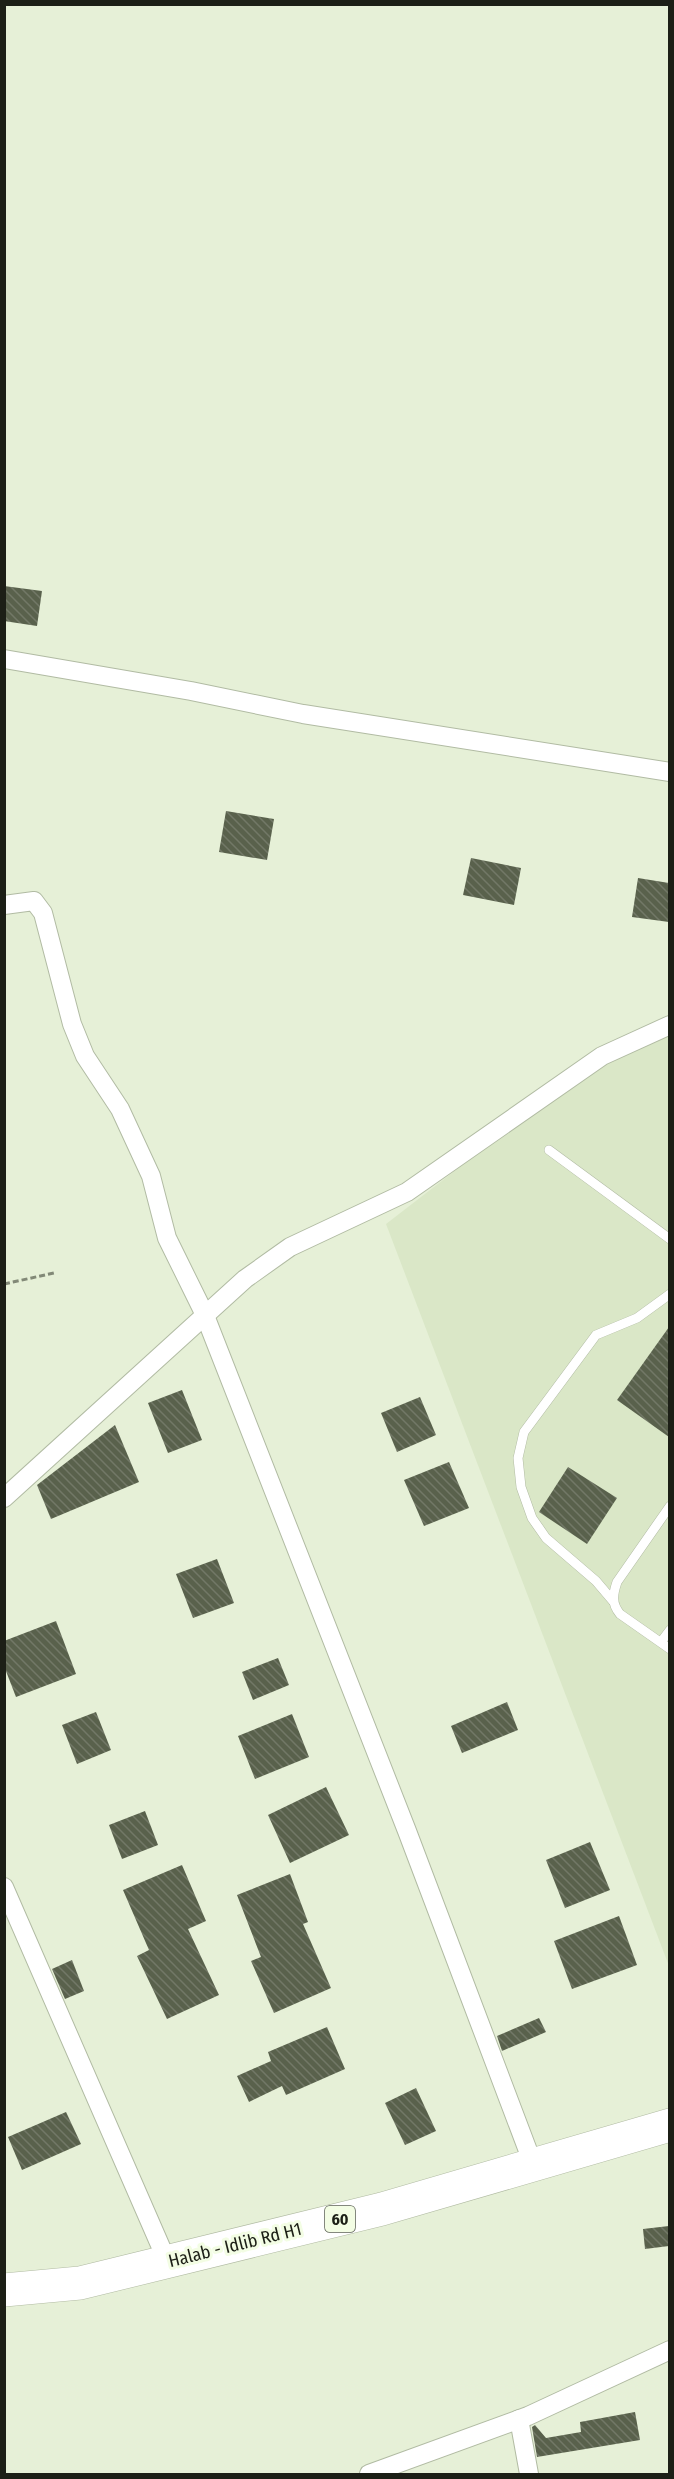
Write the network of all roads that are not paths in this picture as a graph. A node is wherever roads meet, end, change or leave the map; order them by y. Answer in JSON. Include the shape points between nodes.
{"nodes":[{"id":1,"x":4,"y":659,"type":"edge"},
{"id":2,"x":669,"y":772,"type":"edge"},
{"id":3,"x":4,"y":905,"type":"edge"},
{"id":4,"x":669,"y":1025,"type":"edge"},
{"id":5,"x":549,"y":1150,"type":"dead end"},
{"id":6,"x":669,"y":1239,"type":"edge"},
{"id":7,"x":669,"y":1294,"type":"edge"},
{"id":8,"x":204,"y":1313,"type":"junction"},
{"id":9,"x":4,"y":1498,"type":"edge"},
{"id":10,"x":669,"y":1506,"type":"edge"},
{"id":11,"x":613,"y":1601,"type":"junction"},
{"id":12,"x":669,"y":1630,"type":"edge"},
{"id":13,"x":661,"y":1642,"type":"junction"},
{"id":14,"x":669,"y":1648,"type":"edge"},
{"id":15,"x":4,"y":1887,"type":"edge"},
{"id":16,"x":669,"y":2125,"type":"edge"},
{"id":17,"x":533,"y":2164,"type":"junction"},
{"id":18,"x":168,"y":2261,"type":"junction"},
{"id":19,"x":4,"y":2290,"type":"edge"},
{"id":20,"x":669,"y":2350,"type":"edge"},
{"id":21,"x":519,"y":2419,"type":"junction"},
{"id":22,"x":369,"y":2475,"type":"edge"},
{"id":23,"x":529,"y":2475,"type":"edge"}],
"edges":[{"from":1,"to":2,"type":"street","via":[[303,714]]},
{"from":3,"to":8,"type":"street","via":[[34,901],[44,913],[72,1024],[151,1176],[167,1238]]},
{"from":4,"to":8,"type":"street","via":[[602,1056],[407,1192],[290,1247]]},
{"from":5,"to":6,"type":"lane"},
{"from":7,"to":11,"type":"lane","via":[[637,1318],[596,1335],[524,1432],[518,1458],[520,1487],[532,1518],[546,1538]]},
{"from":8,"to":9,"type":"street"},
{"from":8,"to":17,"type":"street"},
{"from":10,"to":11,"type":"lane","via":[[617,1582]]},
{"from":11,"to":13,"type":"lane","via":[[620,1614]]},
{"from":12,"to":13,"type":"lane"},
{"from":13,"to":14,"type":"lane"},
{"from":15,"to":18,"type":"street"},
{"from":16,"to":17,"type":"highway","name":"Halab - Idlib Rd H1","number":"60"},
{"from":17,"to":18,"type":"highway","name":"Halab - Idlib Rd H1","number":"60","via":[[382,2209]]},
{"from":18,"to":19,"type":"highway","name":"Halab - Idlib Rd H1","number":"60","via":[[80,2283]]},
{"from":20,"to":21,"type":"street"},
{"from":21,"to":22,"type":"street"},
{"from":21,"to":23,"type":"street"}]}
